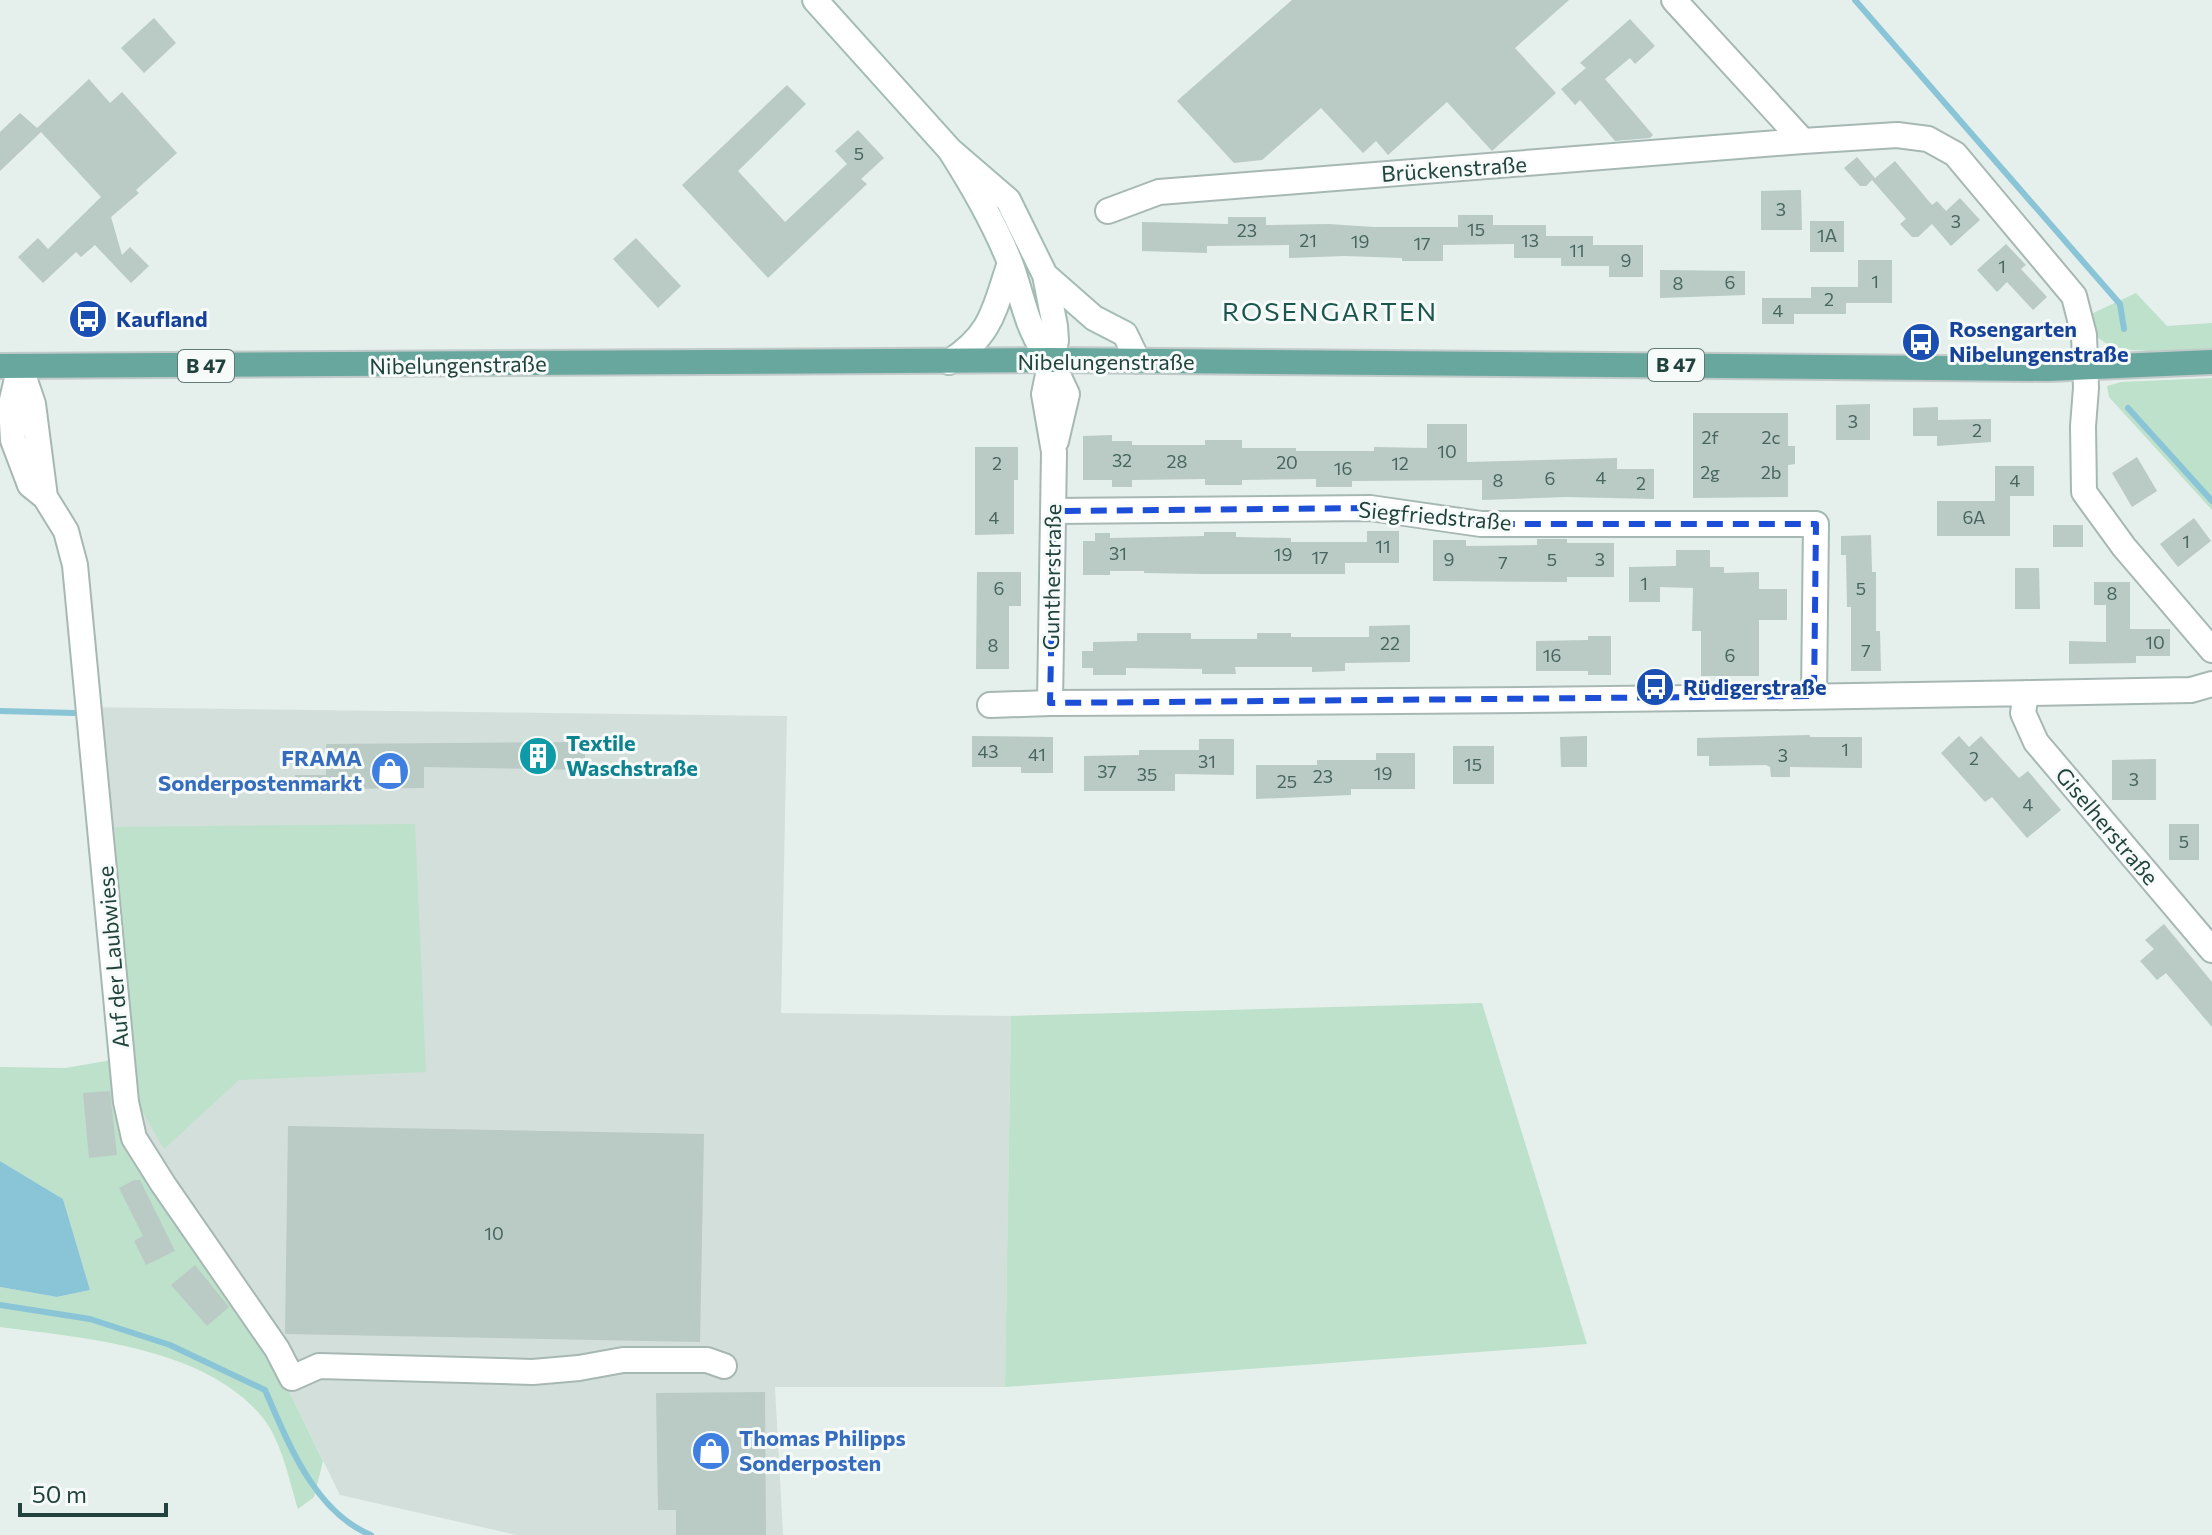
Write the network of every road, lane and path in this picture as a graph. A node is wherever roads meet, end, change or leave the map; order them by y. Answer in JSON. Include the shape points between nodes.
{"nodes":[{"id":1,"x":815,"y":0,"type":"edge"},
{"id":2,"x":1674,"y":0,"type":"edge"},
{"id":3,"x":1803,"y":141,"type":"junction"},
{"id":4,"x":950,"y":150,"type":"junction"},
{"id":5,"x":1108,"y":211,"type":"dead end"},
{"id":6,"x":1010,"y":263,"type":"junction"},
{"id":7,"x":1045,"y":275,"type":"junction"},
{"id":8,"x":1051,"y":360,"type":"junction"},
{"id":9,"x":1138,"y":361,"type":"junction"},
{"id":10,"x":949,"y":362,"type":"junction"},
{"id":11,"x":2212,"y":362,"type":"edge"},
{"id":12,"x":10,"y":366,"type":"edge"},
{"id":13,"x":2085,"y":369,"type":"junction"},
{"id":14,"x":7,"y":434,"type":"edge"},
{"id":15,"x":45,"y":497,"type":"junction"},
{"id":16,"x":1054,"y":511,"type":"junction"},
{"id":17,"x":2212,"y":650,"type":"edge"},
{"id":18,"x":2212,"y":684,"type":"edge"},
{"id":19,"x":2026,"y":693,"type":"junction"},
{"id":20,"x":1814,"y":696,"type":"junction"},
{"id":21,"x":1050,"y":703,"type":"junction"},
{"id":22,"x":990,"y":705,"type":"dead end"},
{"id":23,"x":2212,"y":950,"type":"edge"},
{"id":24,"x":724,"y":1366,"type":"dead end"}],
"edges":[{"from":1,"to":4,"type":"street"},
{"from":2,"to":3,"type":"street"},
{"from":3,"to":5,"type":"street","name":"Brückenstraße","via":[[1159,192]]},
{"from":3,"to":13,"type":"street","name":"Brückenstraße","via":[[1897,135],[1928,139],[1955,154],[2074,296],[2084,335]]},
{"from":4,"to":6,"type":"street"},
{"from":4,"to":7,"type":"street","via":[[1008,200]]},
{"from":6,"to":8,"type":"street","via":[[1037,344]]},
{"from":6,"to":10,"type":"street","via":[[980,339]]},
{"from":7,"to":8,"type":"street","name":"Guntherstraße","via":[[1056,341]]},
{"from":7,"to":9,"type":"street","via":[[1102,325],[1125,334]]},
{"from":8,"to":9,"type":"main road","name":"Nibelungenstraße","number":"B 47"},
{"from":8,"to":10,"type":"main road","name":"Nibelungenstraße","number":"B 47"},
{"from":8,"to":16,"type":"street","name":"Guntherstraße","via":[[1044,394],[1054,452]]},
{"from":9,"to":13,"type":"main road","name":"Nibelungenstraße","number":"B 47"},
{"from":10,"to":12,"type":"main road","name":"Nibelungenstraße","number":"B 47"},
{"from":11,"to":13,"type":"main road","name":"Nibelungenstraße","number":"B 47"},
{"from":12,"to":14,"type":"street","name":"Auf der Laubwiese"},
{"from":12,"to":15,"type":"street","name":"Auf der Laubwiese","via":[[33,404]]},
{"from":13,"to":17,"type":"street","name":"Brückenstraße","via":[[2084,492]]},
{"from":14,"to":15,"type":"street","name":"Auf der Laubwiese","via":[[30,485]]},
{"from":15,"to":24,"type":"street","name":"Auf der Laubwiese","via":[[66,531],[75,565],[126,1102],[134,1138],[292,1378],[319,1366],[533,1372],[623,1360],[707,1360]]},
{"from":16,"to":20,"type":"street","name":"Siegfriedstraße","via":[[1370,508],[1481,524],[1816,524]]},
{"from":16,"to":21,"type":"street","name":"Guntherstraße"},
{"from":18,"to":19,"type":"street","via":[[2191,690]]},
{"from":19,"to":20,"type":"street"},
{"from":19,"to":23,"type":"street","name":"Giselherstraße","via":[[2023,713],[2036,742]]},
{"from":20,"to":21,"type":"street"},
{"from":21,"to":22,"type":"street"}]}
